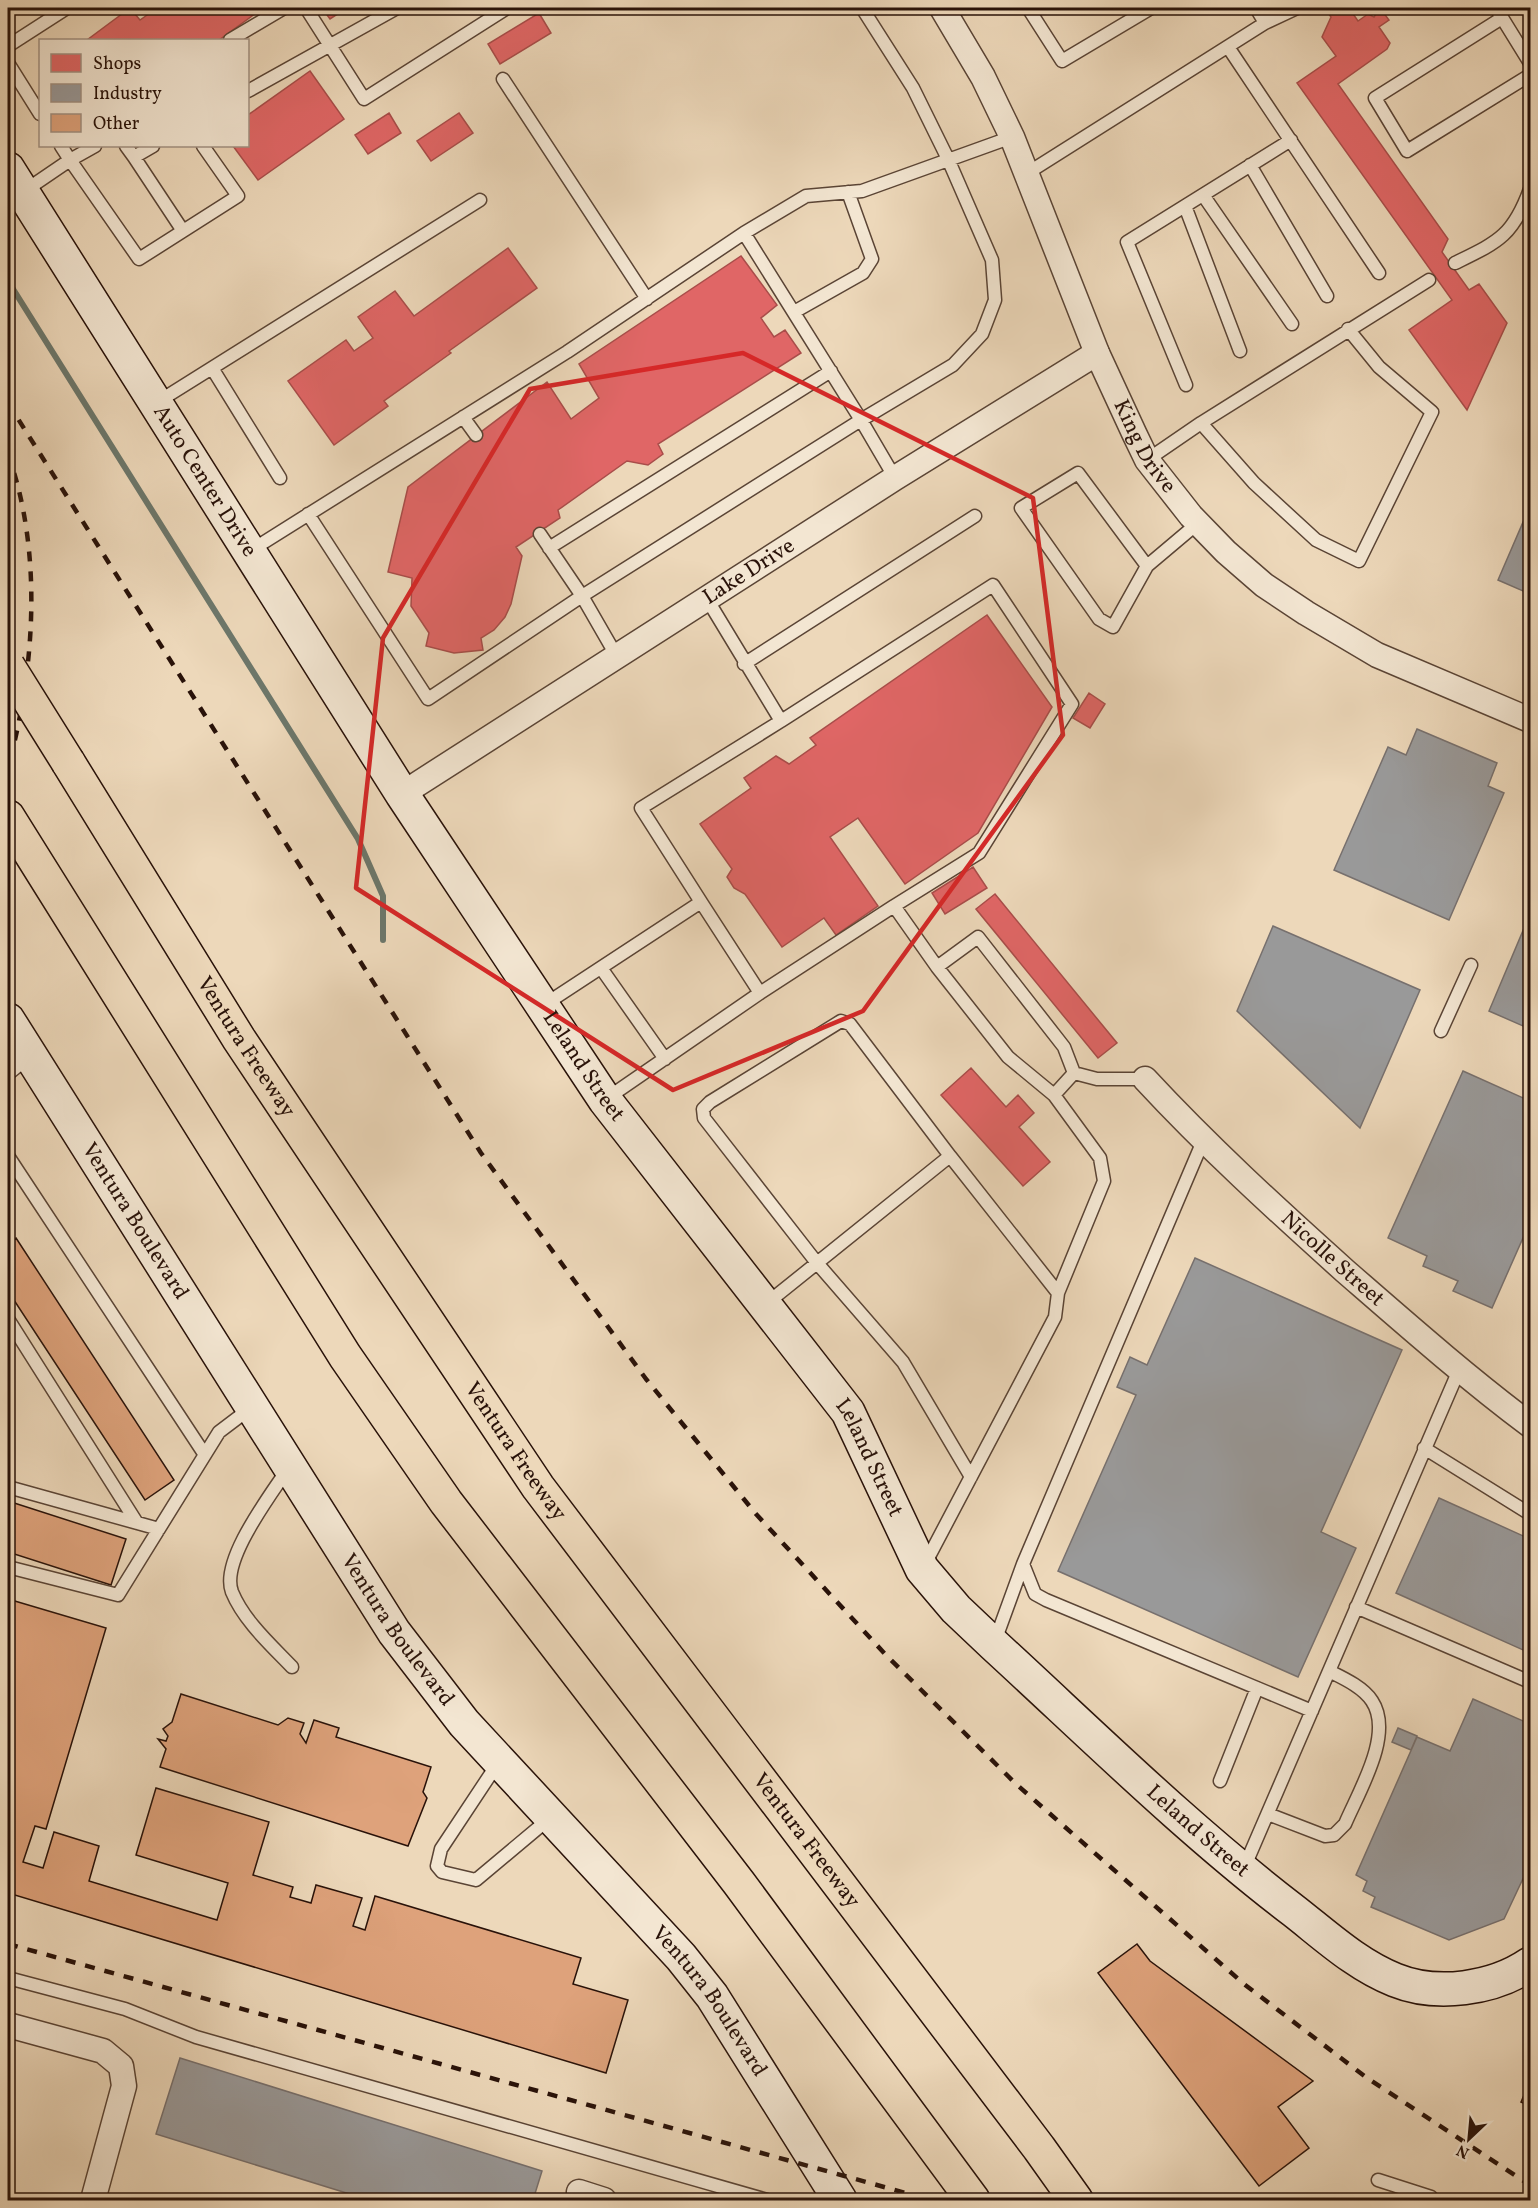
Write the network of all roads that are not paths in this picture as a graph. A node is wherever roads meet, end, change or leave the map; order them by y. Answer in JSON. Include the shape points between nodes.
{"nodes":[{"id":1,"x":67,"y":8,"type":"edge"},
{"id":2,"x":284,"y":8,"type":"edge"},
{"id":3,"x":306,"y":8,"type":"edge"},
{"id":4,"x":397,"y":8,"type":"edge"},
{"id":5,"x":507,"y":8,"type":"edge"},
{"id":6,"x":862,"y":8,"type":"edge"},
{"id":7,"x":942,"y":8,"type":"edge"},
{"id":8,"x":1028,"y":8,"type":"edge"},
{"id":9,"x":1151,"y":8,"type":"edge"},
{"id":10,"x":1256,"y":8,"type":"edge"},
{"id":11,"x":1297,"y":8,"type":"edge"},
{"id":12,"x":1499,"y":13,"type":"edge"},
{"id":13,"x":1265,"y":23,"type":"junction"},
{"id":14,"x":232,"y":39,"type":"edge"},
{"id":15,"x":330,"y":44,"type":"junction"},
{"id":16,"x":8,"y":46,"type":"edge"},
{"id":17,"x":1228,"y":47,"type":"junction"},
{"id":18,"x":8,"y":63,"type":"edge"},
{"id":19,"x":1530,"y":63,"type":"edge"},
{"id":20,"x":1530,"y":75,"type":"edge"},
{"id":21,"x":503,"y":79,"type":"dead end"},
{"id":22,"x":249,"y":90,"type":"edge"},
{"id":23,"x":39,"y":112,"type":"edge"},
{"id":24,"x":1012,"y":137,"type":"junction"},
{"id":25,"x":1291,"y":140,"type":"junction"},
{"id":26,"x":62,"y":147,"type":"edge"},
{"id":27,"x":93,"y":147,"type":"edge"},
{"id":28,"x":127,"y":147,"type":"edge"},
{"id":29,"x":151,"y":147,"type":"edge"},
{"id":30,"x":204,"y":147,"type":"edge"},
{"id":31,"x":134,"y":157,"type":"junction"},
{"id":32,"x":948,"y":159,"type":"junction"},
{"id":33,"x":70,"y":160,"type":"junction"},
{"id":34,"x":1250,"y":165,"type":"junction"},
{"id":35,"x":1026,"y":174,"type":"junction"},
{"id":36,"x":15,"y":181,"type":"edge"},
{"id":37,"x":1530,"y":189,"type":"edge"},
{"id":38,"x":848,"y":192,"type":"junction"},
{"id":39,"x":1203,"y":195,"type":"junction"},
{"id":40,"x":480,"y":200,"type":"dead end"},
{"id":41,"x":1185,"y":206,"type":"junction"},
{"id":42,"x":183,"y":231,"type":"junction"},
{"id":43,"x":744,"y":233,"type":"junction"},
{"id":44,"x":1455,"y":263,"type":"dead end"},
{"id":45,"x":1379,"y":273,"type":"dead end"},
{"id":46,"x":1429,"y":280,"type":"dead end"},
{"id":47,"x":1327,"y":296,"type":"dead end"},
{"id":48,"x":646,"y":299,"type":"junction"},
{"id":49,"x":794,"y":312,"type":"junction"},
{"id":50,"x":1292,"y":324,"type":"dead end"},
{"id":51,"x":1348,"y":328,"type":"junction"},
{"id":52,"x":1240,"y":351,"type":"dead end"},
{"id":53,"x":1097,"y":353,"type":"junction"},
{"id":54,"x":212,"y":368,"type":"junction"},
{"id":55,"x":831,"y":371,"type":"junction"},
{"id":56,"x":1186,"y":385,"type":"dead end"},
{"id":57,"x":155,"y":404,"type":"junction"},
{"id":58,"x":463,"y":417,"type":"junction"},
{"id":59,"x":861,"y":420,"type":"junction"},
{"id":60,"x":1201,"y":423,"type":"junction"},
{"id":61,"x":476,"y":435,"type":"dead end"},
{"id":62,"x":1147,"y":460,"type":"junction"},
{"id":63,"x":280,"y":478,"type":"dead end"},
{"id":64,"x":895,"y":478,"type":"junction"},
{"id":65,"x":308,"y":514,"type":"junction"},
{"id":66,"x":975,"y":516,"type":"dead end"},
{"id":67,"x":1198,"y":523,"type":"junction"},
{"id":68,"x":540,"y":534,"type":"dead end"},
{"id":69,"x":549,"y":548,"type":"junction"},
{"id":70,"x":249,"y":552,"type":"junction"},
{"id":71,"x":1147,"y":566,"type":"junction"},
{"id":72,"x":582,"y":596,"type":"junction"},
{"id":73,"x":707,"y":599,"type":"junction"},
{"id":74,"x":616,"y":655,"type":"junction"},
{"id":75,"x":744,"y":664,"type":"junction"},
{"id":76,"x":8,"y":666,"type":"edge"},
{"id":77,"x":1530,"y":720,"type":"edge"},
{"id":78,"x":781,"y":721,"type":"junction"},
{"id":79,"x":402,"y":794,"type":"junction"},
{"id":80,"x":8,"y":817,"type":"edge"},
{"id":81,"x":701,"y":902,"type":"junction"},
{"id":82,"x":894,"y":906,"type":"junction"},
{"id":83,"x":1471,"y":965,"type":"dead end"},
{"id":84,"x":937,"y":967,"type":"junction"},
{"id":85,"x":601,"y":968,"type":"junction"},
{"id":86,"x":760,"y":993,"type":"junction"},
{"id":87,"x":542,"y":1006,"type":"junction"},
{"id":88,"x":8,"y":1020,"type":"edge"},
{"id":89,"x":1441,"y":1030,"type":"dead end"},
{"id":90,"x":665,"y":1059,"type":"junction"},
{"id":91,"x":19,"y":1065,"type":"edge"},
{"id":92,"x":1074,"y":1072,"type":"junction"},
{"id":93,"x":1145,"y":1079,"type":"joint"},
{"id":94,"x":1054,"y":1095,"type":"junction"},
{"id":95,"x":605,"y":1100,"type":"junction"},
{"id":96,"x":1203,"y":1141,"type":"junction"},
{"id":97,"x":8,"y":1156,"type":"edge"},
{"id":98,"x":950,"y":1156,"type":"junction"},
{"id":99,"x":816,"y":1263,"type":"junction"},
{"id":100,"x":1058,"y":1293,"type":"junction"},
{"id":101,"x":765,"y":1305,"type":"junction"},
{"id":102,"x":8,"y":1319,"type":"edge"},
{"id":103,"x":1459,"y":1370,"type":"junction"},
{"id":104,"x":252,"y":1407,"type":"junction"},
{"id":105,"x":1530,"y":1425,"type":"edge"},
{"id":106,"x":1424,"y":1448,"type":"junction"},
{"id":107,"x":205,"y":1455,"type":"junction"},
{"id":108,"x":289,"y":1466,"type":"junction"},
{"id":109,"x":971,"y":1477,"type":"junction"},
{"id":110,"x":8,"y":1487,"type":"edge"},
{"id":111,"x":1530,"y":1514,"type":"edge"},
{"id":112,"x":137,"y":1523,"type":"junction"},
{"id":113,"x":159,"y":1529,"type":"junction"},
{"id":114,"x":1023,"y":1564,"type":"junction"},
{"id":115,"x":8,"y":1567,"type":"edge"},
{"id":116,"x":922,"y":1569,"type":"junction"},
{"id":117,"x":1356,"y":1606,"type":"junction"},
{"id":118,"x":994,"y":1645,"type":"junction"},
{"id":119,"x":292,"y":1668,"type":"dead end"},
{"id":120,"x":1329,"y":1671,"type":"junction"},
{"id":121,"x":1530,"y":1682,"type":"edge"},
{"id":122,"x":1257,"y":1688,"type":"junction"},
{"id":123,"x":1312,"y":1711,"type":"junction"},
{"id":124,"x":499,"y":1762,"type":"junction"},
{"id":125,"x":1220,"y":1781,"type":"dead end"},
{"id":126,"x":1268,"y":1814,"type":"junction"},
{"id":127,"x":550,"y":1818,"type":"junction"},
{"id":128,"x":1242,"y":1872,"type":"junction"},
{"id":129,"x":1530,"y":1964,"type":"edge"},
{"id":130,"x":8,"y":1978,"type":"edge"},
{"id":131,"x":8,"y":2025,"type":"edge"},
{"id":132,"x":1378,"y":2180,"type":"dead end"},
{"id":133,"x":575,"y":2196,"type":"edge"},
{"id":134,"x":93,"y":2200,"type":"edge"},
{"id":135,"x":604,"y":2200,"type":"edge"},
{"id":136,"x":767,"y":2200,"type":"edge"},
{"id":137,"x":840,"y":2200,"type":"edge"},
{"id":138,"x":973,"y":2200,"type":"edge"},
{"id":139,"x":1076,"y":2200,"type":"edge"},
{"id":140,"x":1434,"y":2200,"type":"edge"}],
"edges":[{"from":1,"to":16,"type":"lane"},
{"from":2,"to":14,"type":"lane"},
{"from":3,"to":15,"type":"lane"},
{"from":4,"to":15,"type":"lane"},
{"from":5,"to":15,"type":"lane","via":[[364,99]]},
{"from":6,"to":32,"type":"lane","via":[[913,88]]},
{"from":7,"to":24,"type":"street","name":"King Drive"},
{"from":8,"to":9,"type":"lane","via":[[1062,61]]},
{"from":10,"to":13,"type":"lane"},
{"from":11,"to":13,"type":"lane"},
{"from":12,"to":19,"type":"lane"},
{"from":12,"to":20,"type":"lane","via":[[1375,98],[1407,151]]},
{"from":13,"to":17,"type":"lane"},
{"from":15,"to":22,"type":"lane"},
{"from":17,"to":25,"type":"lane"},
{"from":17,"to":35,"type":"lane"},
{"from":18,"to":23,"type":"lane"},
{"from":21,"to":48,"type":"lane"},
{"from":24,"to":32,"type":"lane"},
{"from":24,"to":35,"type":"street","name":"King Drive"},
{"from":25,"to":34,"type":"lane"},
{"from":25,"to":45,"type":"lane"},
{"from":26,"to":33,"type":"lane"},
{"from":27,"to":33,"type":"lane"},
{"from":28,"to":31,"type":"lane"},
{"from":29,"to":31,"type":"lane"},
{"from":30,"to":42,"type":"lane","via":[[238,196]]},
{"from":31,"to":42,"type":"lane"},
{"from":32,"to":38,"type":"lane","via":[[862,191]]},
{"from":32,"to":59,"type":"lane","via":[[992,260],[995,300],[982,334],[953,365]]},
{"from":33,"to":36,"type":"lane"},
{"from":33,"to":42,"type":"lane","via":[[139,258]]},
{"from":34,"to":39,"type":"lane"},
{"from":34,"to":47,"type":"lane"},
{"from":35,"to":53,"type":"street","name":"King Drive"},
{"from":36,"to":57,"type":"street","name":"Auto Center Drive"},
{"from":37,"to":44,"type":"lane","via":[[1520,218],[1494,244]]},
{"from":38,"to":43,"type":"lane","via":[[806,196]]},
{"from":38,"to":49,"type":"lane","via":[[872,259],[869,267]]},
{"from":39,"to":41,"type":"lane"},
{"from":39,"to":50,"type":"lane"},
{"from":40,"to":54,"type":"lane"},
{"from":41,"to":52,"type":"lane"},
{"from":41,"to":56,"type":"lane","via":[[1127,243]]},
{"from":43,"to":48,"type":"lane"},
{"from":43,"to":49,"type":"lane"},
{"from":46,"to":51,"type":"lane"},
{"from":48,"to":58,"type":"lane"},
{"from":49,"to":55,"type":"lane"},
{"from":51,"to":60,"type":"lane"},
{"from":51,"to":60,"type":"lane","via":[[1379,367],[1432,412],[1359,561],[1316,540],[1254,483]]},
{"from":53,"to":62,"type":"street","name":"King Drive"},
{"from":53,"to":64,"type":"street","name":"Lake Drive"},
{"from":54,"to":57,"type":"lane"},
{"from":54,"to":63,"type":"lane"},
{"from":55,"to":59,"type":"lane"},
{"from":55,"to":69,"type":"lane"},
{"from":57,"to":70,"type":"street","name":"Auto Center Drive"},
{"from":58,"to":61,"type":"lane"},
{"from":58,"to":65,"type":"lane"},
{"from":59,"to":64,"type":"lane"},
{"from":59,"to":72,"type":"lane"},
{"from":60,"to":62,"type":"lane"},
{"from":62,"to":67,"type":"street","name":"King Drive"},
{"from":64,"to":73,"type":"street","name":"Lake Drive"},
{"from":65,"to":70,"type":"lane"},
{"from":65,"to":72,"type":"lane","via":[[429,699]]},
{"from":66,"to":75,"type":"lane"},
{"from":67,"to":71,"type":"lane"},
{"from":67,"to":77,"type":"street","name":"King Drive","via":[[1264,585],[1306,613],[1377,655]]},
{"from":68,"to":69,"type":"lane"},
{"from":69,"to":72,"type":"lane"},
{"from":70,"to":79,"type":"street","name":"Auto Center Drive"},
{"from":71,"to":71,"type":"lane","via":[[1113,627],[1099,619],[1021,508],[1078,472]]},
{"from":72,"to":74,"type":"lane"},
{"from":73,"to":74,"type":"street","name":"Lake Drive"},
{"from":73,"to":75,"type":"lane"},
{"from":74,"to":79,"type":"street","name":"Lake Drive"},
{"from":75,"to":78,"type":"lane"},
{"from":76,"to":139,"type":"highway","name":"Ventura Freeway","bridge":true,"via":[[239,1040],[538,1487]]},
{"from":78,"to":81,"type":"lane","via":[[641,808]]},
{"from":78,"to":82,"type":"lane","via":[[993,585],[1072,704],[980,853]]},
{"from":79,"to":87,"type":"street","name":"Leland Street"},
{"from":80,"to":138,"type":"highway","via":[[345,1356],[446,1502],[739,1883]]},
{"from":81,"to":85,"type":"lane"},
{"from":81,"to":86,"type":"lane"},
{"from":82,"to":84,"type":"lane"},
{"from":82,"to":86,"type":"lane"},
{"from":83,"to":89,"type":"lane"},
{"from":84,"to":92,"type":"lane","via":[[978,937],[1064,1047]]},
{"from":84,"to":94,"type":"lane","via":[[1008,1057]]},
{"from":85,"to":87,"type":"lane"},
{"from":85,"to":90,"type":"lane"},
{"from":86,"to":90,"type":"lane"},
{"from":87,"to":95,"type":"street","name":"Leland Street"},
{"from":88,"to":91,"type":"street","name":"Ventura Boulevard"},
{"from":90,"to":95,"type":"lane"},
{"from":91,"to":104,"type":"street","name":"Ventura Boulevard"},
{"from":92,"to":93,"type":"lane","via":[[1097,1079]]},
{"from":92,"to":94,"type":"lane"},
{"from":93,"to":96,"type":"street","name":"Nicolle Street"},
{"from":94,"to":100,"type":"lane","via":[[1100,1158],[1104,1182]]},
{"from":95,"to":101,"type":"street","name":"Leland Street"},
{"from":96,"to":103,"type":"street","name":"Nicolle Street"},
{"from":96,"to":114,"type":"lane"},
{"from":97,"to":107,"type":"lane"},
{"from":98,"to":99,"type":"lane"},
{"from":98,"to":99,"type":"lane","via":[[850,1024],[841,1021],[710,1102],[704,1109],[704,1118]]},
{"from":98,"to":100,"type":"lane"},
{"from":99,"to":101,"type":"lane"},
{"from":99,"to":109,"type":"lane","via":[[903,1362]]},
{"from":100,"to":109,"type":"lane","via":[[1055,1317]]},
{"from":101,"to":116,"type":"street","name":"Leland Street","via":[[848,1412]]},
{"from":102,"to":112,"type":"lane"},
{"from":103,"to":105,"type":"street","name":"Nicolle Street"},
{"from":103,"to":106,"type":"lane"},
{"from":104,"to":107,"type":"lane","via":[[219,1432]]},
{"from":104,"to":108,"type":"street","name":"Ventura Boulevard"},
{"from":106,"to":111,"type":"lane"},
{"from":106,"to":117,"type":"lane"},
{"from":107,"to":113,"type":"lane"},
{"from":108,"to":119,"type":"lane","via":[[248,1532],[229,1575],[232,1591],[245,1616]]},
{"from":108,"to":124,"type":"street","name":"Ventura Boulevard","via":[[394,1632],[427,1678]]},
{"from":109,"to":116,"type":"lane"},
{"from":110,"to":112,"type":"lane"},
{"from":112,"to":113,"type":"lane"},
{"from":113,"to":115,"type":"lane","via":[[117,1595]]},
{"from":114,"to":118,"type":"lane"},
{"from":114,"to":122,"type":"lane","via":[[1035,1594],[1046,1600]]},
{"from":116,"to":118,"type":"street","name":"Leland Street"},
{"from":117,"to":120,"type":"lane"},
{"from":117,"to":121,"type":"lane"},
{"from":118,"to":128,"type":"street","name":"Leland Street"},
{"from":120,"to":123,"type":"lane"},
{"from":120,"to":126,"type":"lane","via":[[1371,1699],[1379,1718],[1380,1738],[1345,1824],[1334,1835],[1325,1836]]},
{"from":122,"to":123,"type":"lane"},
{"from":122,"to":125,"type":"lane"},
{"from":123,"to":126,"type":"lane"},
{"from":124,"to":127,"type":"street","name":"Ventura Boulevard"},
{"from":124,"to":127,"type":"lane","via":[[441,1849],[436,1866],[442,1872],[476,1881]]},
{"from":126,"to":128,"type":"lane"},
{"from":127,"to":137,"type":"street","name":"Ventura Boulevard","via":[[681,1957],[712,1996]]},
{"from":128,"to":129,"type":"street","name":"Leland Street","via":[[1364,1966],[1397,1981],[1426,1987],[1491,1984]]},
{"from":130,"to":136,"type":"lane","via":[[125,2008],[196,2037]]},
{"from":131,"to":134,"type":"street","via":[[103,2051],[120,2066],[124,2086]]},
{"from":132,"to":140,"type":"lane"},
{"from":133,"to":135,"type":"street"}]}
